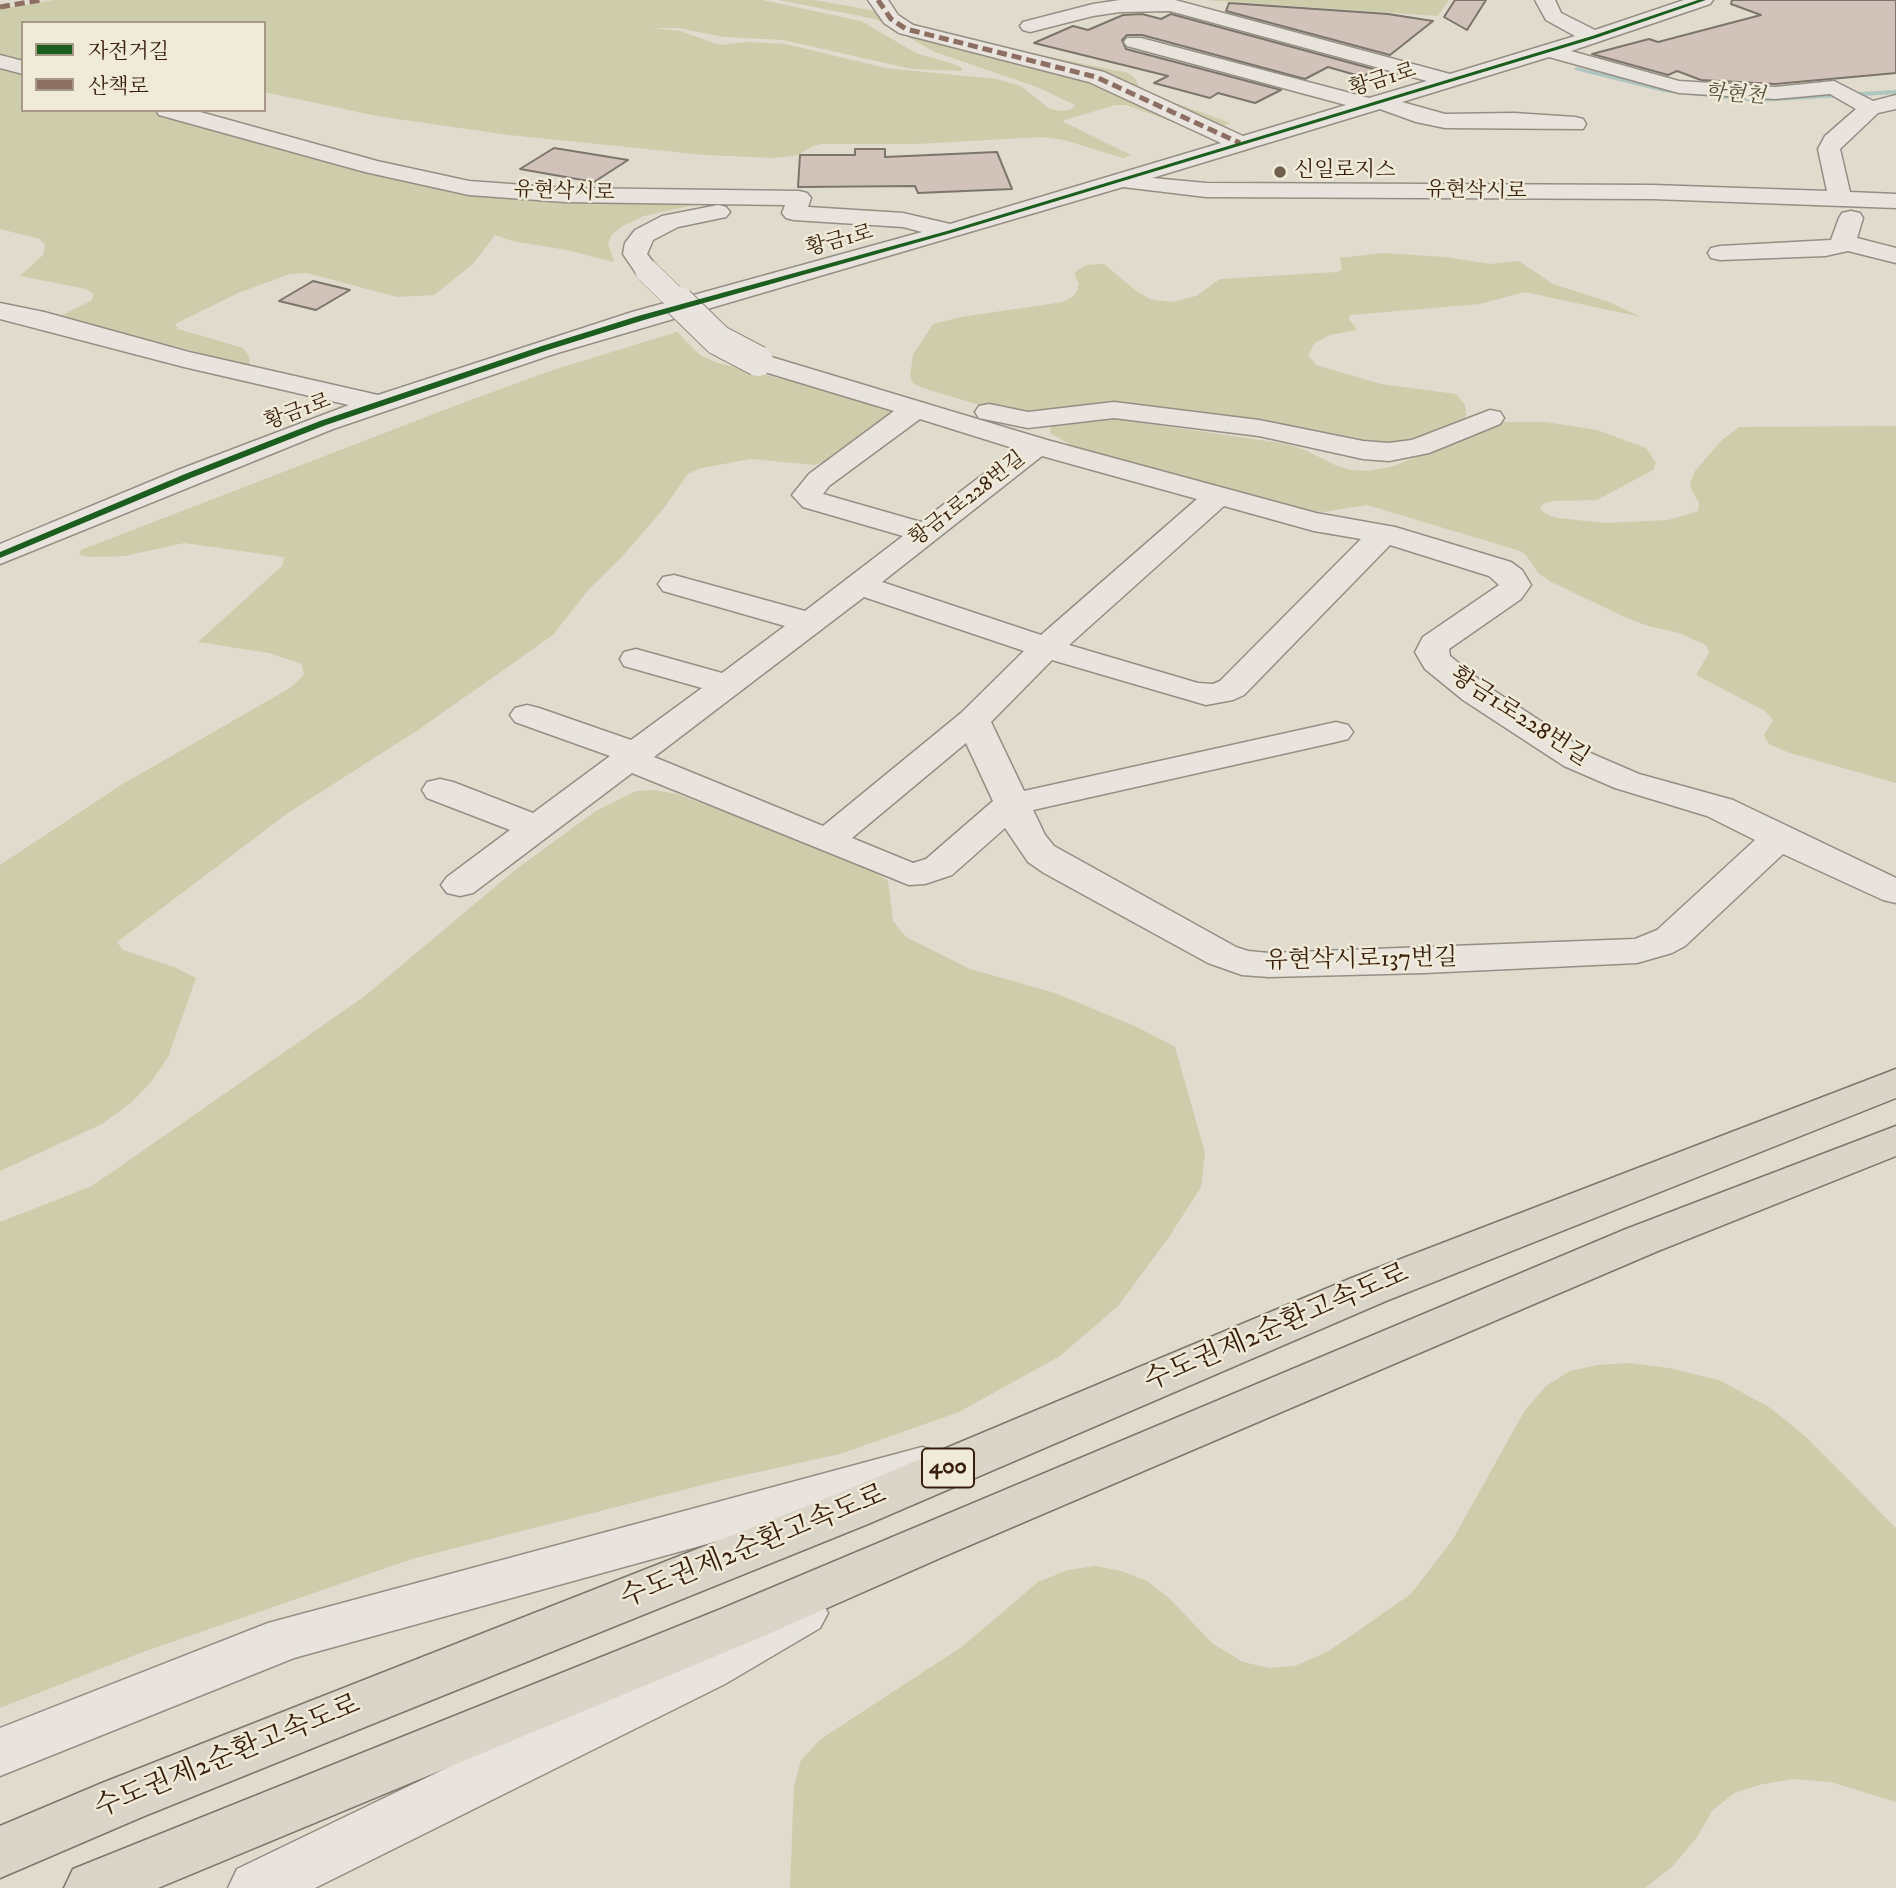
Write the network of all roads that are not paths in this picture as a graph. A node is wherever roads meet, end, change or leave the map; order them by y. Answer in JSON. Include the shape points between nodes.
{"nodes":[{"id":1,"x":878,"y":0,"type":"edge"},
{"id":2,"x":1545,"y":0,"type":"edge"},
{"id":3,"x":1703,"y":0,"type":"edge"},
{"id":4,"x":1030,"y":26,"type":"dead end"},
{"id":5,"x":1594,"y":37,"type":"junction"},
{"id":6,"x":1134,"y":41,"type":"dead end"},
{"id":7,"x":1550,"y":51,"type":"junction"},
{"id":8,"x":0,"y":61,"type":"edge"},
{"id":9,"x":21,"y":67,"type":"edge"},
{"id":10,"x":1452,"y":81,"type":"junction"},
{"id":11,"x":1857,"y":100,"type":"junction"},
{"id":12,"x":1896,"y":102,"type":"edge"},
{"id":13,"x":1376,"y":104,"type":"junction"},
{"id":14,"x":174,"y":112,"type":"edge"},
{"id":15,"x":1575,"y":124,"type":"dead end"},
{"id":16,"x":1240,"y":143,"type":"junction"},
{"id":17,"x":1113,"y":182,"type":"junction"},
{"id":18,"x":1844,"y":198,"type":"junction"},
{"id":19,"x":1896,"y":201,"type":"edge"},
{"id":20,"x":794,"y":213,"type":"junction"},
{"id":21,"x":949,"y":232,"type":"junction"},
{"id":22,"x":1843,"y":242,"type":"junction"},
{"id":23,"x":1720,"y":253,"type":"dead end"},
{"id":24,"x":1896,"y":256,"type":"edge"},
{"id":25,"x":803,"y":272,"type":"junction"},
{"id":26,"x":0,"y":311,"type":"edge"},
{"id":27,"x":816,"y":377,"type":"junction"},
{"id":28,"x":380,"y":404,"type":"junction"},
{"id":29,"x":917,"y":408,"type":"junction"},
{"id":30,"x":1490,"y":418,"type":"dead end"},
{"id":31,"x":1037,"y":446,"type":"junction"},
{"id":32,"x":1217,"y":497,"type":"junction"},
{"id":33,"x":926,"y":533,"type":"junction"},
{"id":34,"x":1384,"y":533,"type":"junction"},
{"id":35,"x":0,"y":555,"type":"edge"},
{"id":36,"x":674,"y":584,"type":"dead end"},
{"id":37,"x":860,"y":585,"type":"junction"},
{"id":38,"x":810,"y":623,"type":"junction"},
{"id":39,"x":1046,"y":648,"type":"junction"},
{"id":40,"x":636,"y":659,"type":"dead end"},
{"id":41,"x":728,"y":685,"type":"junction"},
{"id":42,"x":527,"y":715,"type":"dead end"},
{"id":43,"x":973,"y":720,"type":"junction"},
{"id":44,"x":1336,"y":732,"type":"dead end"},
{"id":45,"x":633,"y":756,"type":"junction"},
{"id":46,"x":440,"y":790,"type":"dead end"},
{"id":47,"x":1011,"y":804,"type":"junction"},
{"id":48,"x":538,"y":828,"type":"junction"},
{"id":49,"x":1779,"y":838,"type":"junction"},
{"id":50,"x":827,"y":841,"type":"junction"},
{"id":51,"x":460,"y":886,"type":"dead end"},
{"id":52,"x":1896,"y":892,"type":"edge"},
{"id":53,"x":1896,"y":1083,"type":"edge"},
{"id":54,"x":1896,"y":1140,"type":"edge"},
{"id":55,"x":1008,"y":1443,"type":"junction"},
{"id":56,"x":929,"y":1541,"type":"junction"},
{"id":57,"x":0,"y":1752,"type":"edge"},
{"id":58,"x":0,"y":1852,"type":"edge"},
{"id":59,"x":93,"y":1888,"type":"edge"},
{"id":60,"x":257,"y":1888,"type":"edge"}],
"edges":[{"from":1,"to":16,"type":"street","via":[[891,19],[906,29],[1096,76]]},
{"from":2,"to":5,"type":"street","via":[[1553,16]]},
{"from":3,"to":5,"type":"street","name":"황금1로"},
{"from":4,"to":10,"type":"street","via":[[1093,10],[1171,5]]},
{"from":5,"to":7,"type":"street","name":"황금1로"},
{"from":6,"to":13,"type":"street","name":"황금1로"},
{"from":7,"to":10,"type":"street","name":"황금1로"},
{"from":7,"to":11,"type":"street","via":[[1679,86],[1766,93],[1835,87]]},
{"from":8,"to":9,"type":"street"},
{"from":10,"to":13,"type":"street","name":"황금1로"},
{"from":11,"to":12,"type":"street"},
{"from":11,"to":18,"type":"street","via":[[1829,149]]},
{"from":13,"to":15,"type":"street","via":[[1445,121]]},
{"from":13,"to":16,"type":"street","name":"황금1로"},
{"from":14,"to":20,"type":"street","name":"유현삭시로","via":[[385,170],[469,188],[565,195],[799,198]]},
{"from":16,"to":17,"type":"street","name":"황금1로"},
{"from":17,"to":18,"type":"street","name":"유현삭시로","via":[[1206,190],[1653,192]]},
{"from":17,"to":21,"type":"street","name":"황금1로"},
{"from":18,"to":19,"type":"street","name":"유현삭시로"},
{"from":18,"to":22,"type":"street","via":[[1852,214]]},
{"from":20,"to":21,"type":"street","via":[[903,220]]},
{"from":20,"to":25,"type":"street","via":[[816,228],[822,240]]},
{"from":20,"to":27,"type":"street","name":"황금1로228번길","bridge":true,"via":[[708,213],[664,224],[644,235],[635,254],[718,340],[758,361]]},
{"from":21,"to":25,"type":"street","name":"황금1로"},
{"from":22,"to":23,"type":"street","via":[[1825,249]]},
{"from":22,"to":24,"type":"street"},
{"from":25,"to":28,"type":"street","name":"황금1로","via":[[604,329]]},
{"from":26,"to":28,"type":"street","name":"황금1로"},
{"from":27,"to":29,"type":"street","name":"황금1로228번길"},
{"from":27,"to":30,"type":"street","via":[[855,372],[1017,419],[1114,410],[1259,428],[1377,452],[1419,447]]},
{"from":28,"to":35,"type":"street","name":"황금1로","via":[[188,476]]},
{"from":29,"to":31,"type":"street","name":"황금1로228번길"},
{"from":29,"to":33,"type":"street","via":[[819,480],[807,495],[813,501]]},
{"from":31,"to":32,"type":"street"},
{"from":31,"to":33,"type":"street","name":"황금1로228번길"},
{"from":32,"to":34,"type":"street","via":[[1314,522]]},
{"from":32,"to":39,"type":"street"},
{"from":33,"to":37,"type":"street","name":"황금1로228번길"},
{"from":34,"to":39,"type":"street","via":[[1232,688],[1221,693],[1188,691]]},
{"from":34,"to":49,"type":"street","name":"황금1로228번길","via":[[1500,569],[1516,585],[1435,643],[1431,652],[1447,672],[1576,759],[1627,781],[1720,808]]},
{"from":36,"to":38,"type":"street"},
{"from":37,"to":38,"type":"street","name":"황금1로228번길"},
{"from":37,"to":39,"type":"street"},
{"from":38,"to":41,"type":"street","name":"황금1로228번길"},
{"from":39,"to":43,"type":"street"},
{"from":40,"to":41,"type":"street"},
{"from":41,"to":45,"type":"street","name":"황금1로228번길"},
{"from":42,"to":45,"type":"street"},
{"from":43,"to":47,"type":"street","name":"유현삭시로137번길"},
{"from":43,"to":50,"type":"street"},
{"from":44,"to":47,"type":"street"},
{"from":45,"to":48,"type":"street","name":"황금1로228번길"},
{"from":45,"to":50,"type":"street"},
{"from":46,"to":48,"type":"street"},
{"from":47,"to":49,"type":"street","name":"유현삭시로137번길","via":[[1028,838],[1057,865],[1222,955],[1269,965],[1637,951],[1671,938]]},
{"from":47,"to":50,"type":"street","via":[[939,867],[925,873],[909,874]]},
{"from":48,"to":51,"type":"street","name":"황금1로228번길"},
{"from":49,"to":52,"type":"street"},
{"from":53,"to":55,"type":"highway","name":"수도권제2순환고속도로","number":"400","via":[[1370,1289]]},
{"from":54,"to":56,"type":"highway","number":"400","via":[[1642,1240]]},
{"from":55,"to":57,"type":"street","via":[[286,1638]]},
{"from":55,"to":58,"type":"highway","name":"수도권제2순환고속도로","number":"400"},
{"from":56,"to":59,"type":"highway","number":"400"},
{"from":56,"to":60,"type":"street","via":[[706,1668]]}]}
